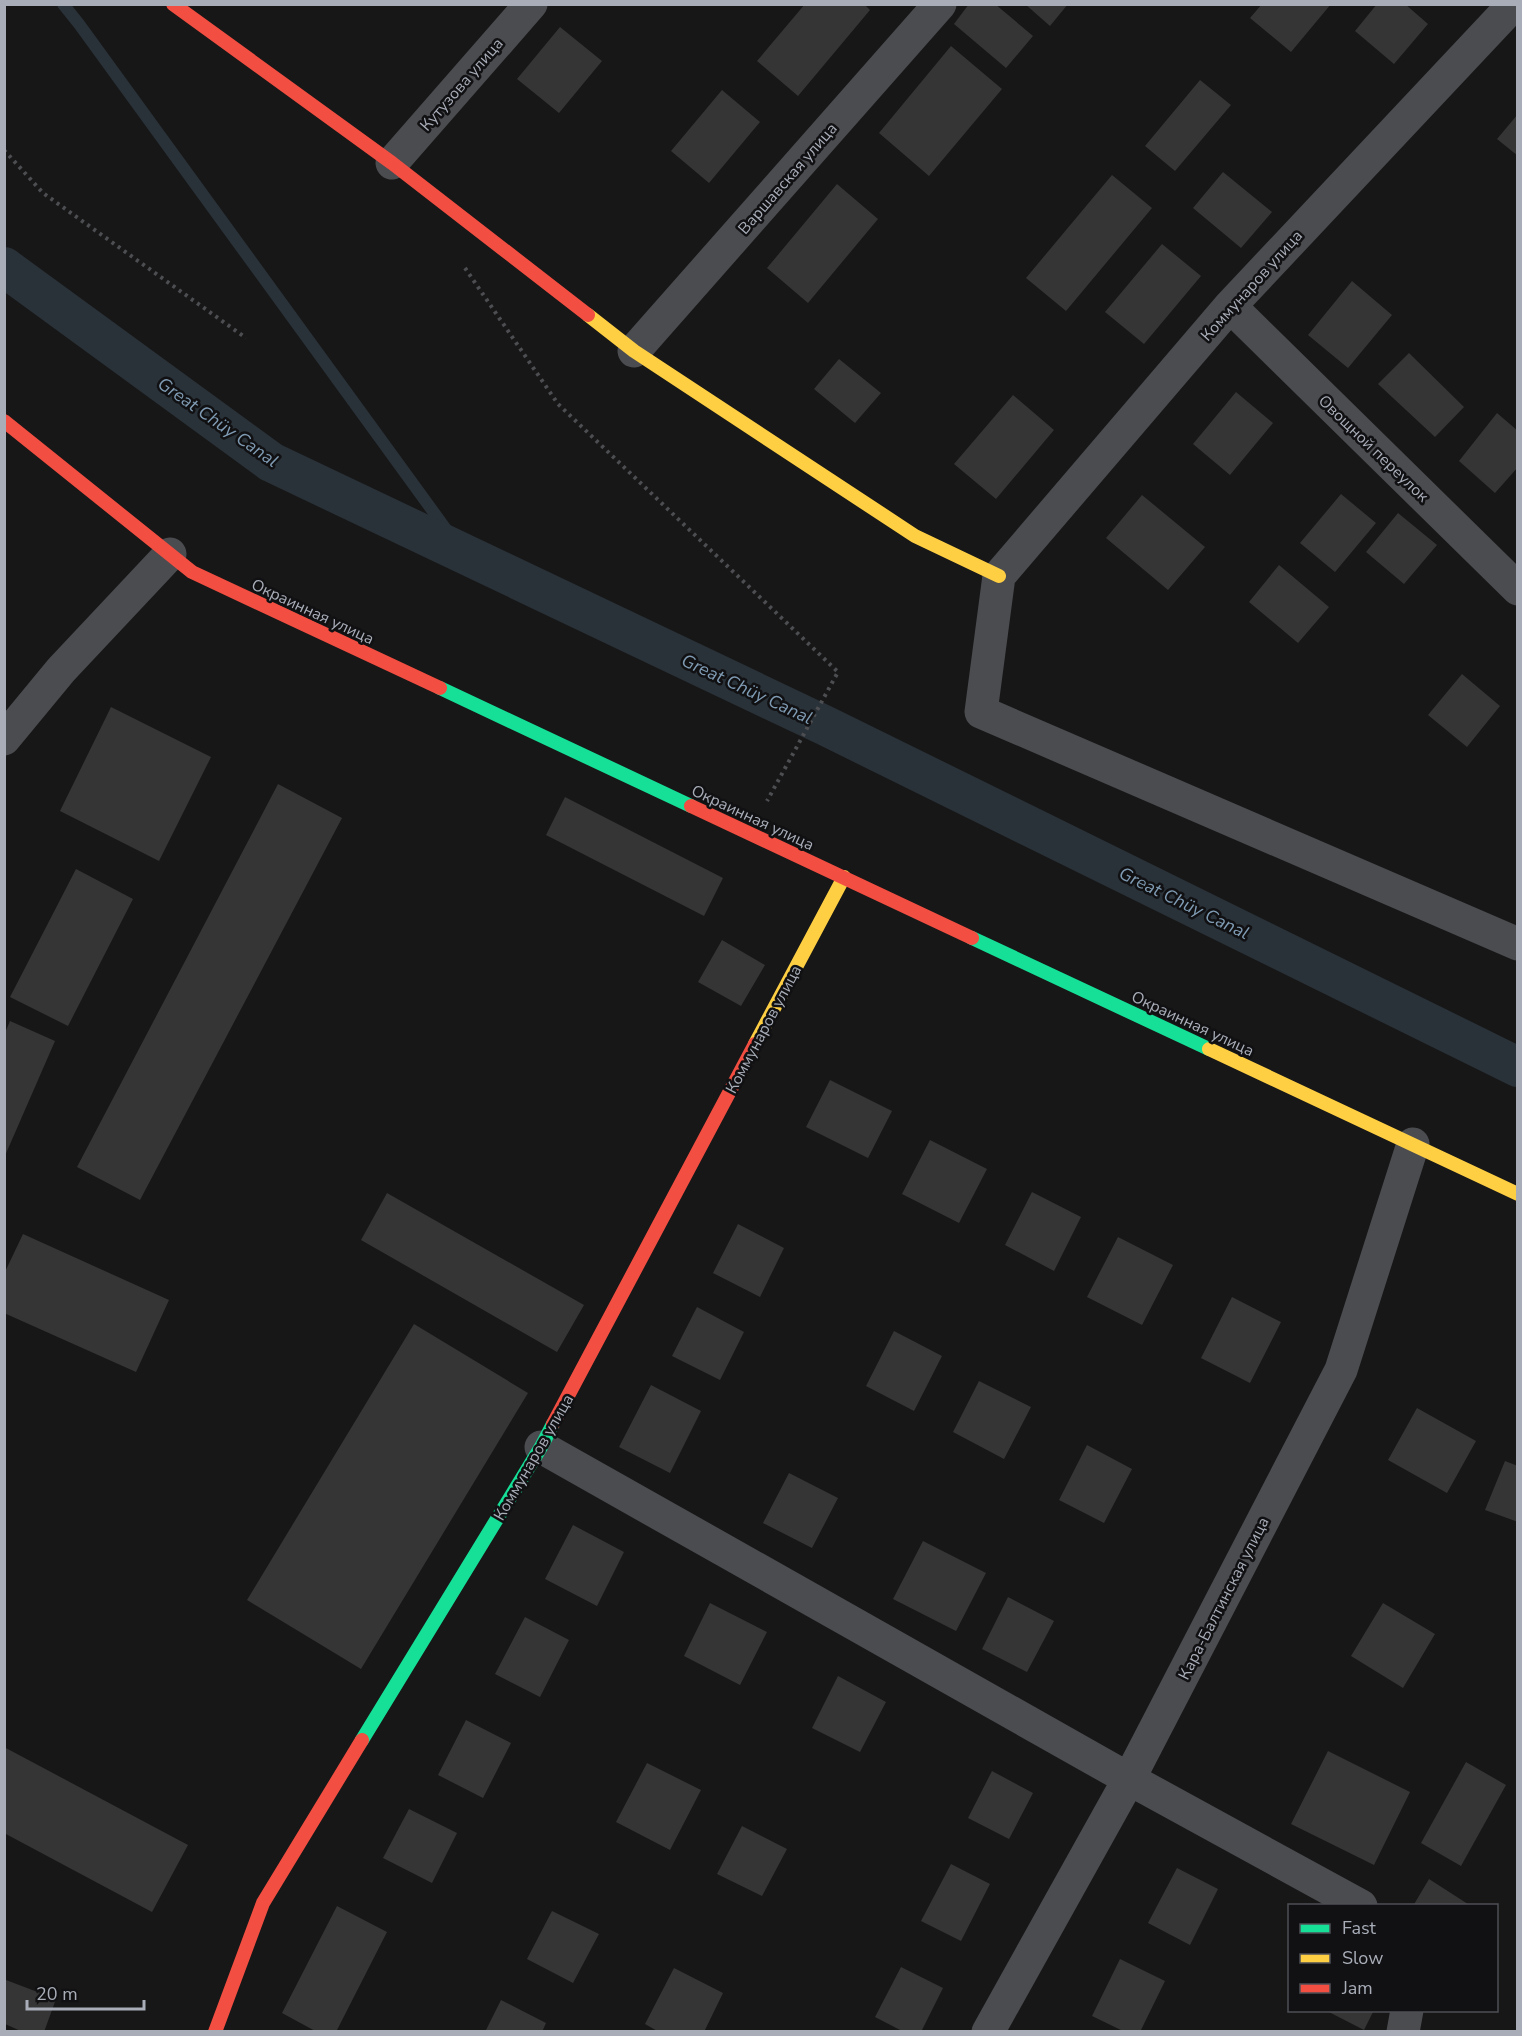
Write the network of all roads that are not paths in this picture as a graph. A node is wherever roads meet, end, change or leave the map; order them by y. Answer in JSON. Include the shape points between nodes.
{"nodes":[{"id":1,"x":172,"y":4,"type":"edge"},
{"id":2,"x":531,"y":4,"type":"edge"},
{"id":3,"x":940,"y":4,"type":"edge"},
{"id":4,"x":1514,"y":4,"type":"edge"},
{"id":5,"x":392,"y":163,"type":"junction"},
{"id":6,"x":1230,"y":306,"type":"junction"},
{"id":7,"x":634,"y":351,"type":"junction"},
{"id":8,"x":4,"y":421,"type":"edge"},
{"id":9,"x":170,"y":554,"type":"junction"},
{"id":10,"x":999,"y":576,"type":"junction"},
{"id":11,"x":1518,"y":589,"type":"edge"},
{"id":12,"x":4,"y":739,"type":"edge"},
{"id":13,"x":844,"y":877,"type":"junction"},
{"id":14,"x":1518,"y":944,"type":"edge"},
{"id":15,"x":1413,"y":1144,"type":"junction"},
{"id":16,"x":1518,"y":1194,"type":"edge"},
{"id":17,"x":541,"y":1447,"type":"junction"},
{"id":18,"x":1129,"y":1779,"type":"junction"},
{"id":19,"x":1359,"y":1904,"type":"edge"},
{"id":20,"x":1407,"y":2012,"type":"edge"},
{"id":21,"x":215,"y":2031,"type":"edge"},
{"id":22,"x":988,"y":2031,"type":"edge"},
{"id":23,"x":1403,"y":2031,"type":"edge"}],
"edges":[{"from":1,"to":5,"type":"street"},
{"from":2,"to":5,"type":"street","name":"Кутузова улица"},
{"from":3,"to":7,"type":"street","name":"Варшавская улица"},
{"from":4,"to":6,"type":"street","name":"Коммунаров улица"},
{"from":5,"to":7,"type":"street"},
{"from":6,"to":10,"type":"street","name":"Коммунаров улица"},
{"from":6,"to":11,"type":"street","name":"Овощной переулок"},
{"from":7,"to":10,"type":"street","via":[[915,536]]},
{"from":8,"to":9,"type":"street","name":"Окраинная улица"},
{"from":9,"to":12,"type":"street","via":[[61,670]]},
{"from":9,"to":13,"type":"street","name":"Окраинная улица","via":[[192,572]]},
{"from":10,"to":14,"type":"street","via":[[981,712]]},
{"from":13,"to":15,"type":"street","name":"Окраинная улица"},
{"from":13,"to":17,"type":"street","name":"Коммунаров улица"},
{"from":15,"to":16,"type":"street","name":"Окраинная улица"},
{"from":15,"to":18,"type":"street","name":"Кара-Балтинская улица","via":[[1341,1370]]},
{"from":17,"to":18,"type":"street"},
{"from":17,"to":21,"type":"street","name":"Коммунаров улица","via":[[263,1903]]},
{"from":18,"to":19,"type":"street"},
{"from":18,"to":22,"type":"street","name":"Кара-Балтинская улица"},
{"from":20,"to":23,"type":"street"}]}
